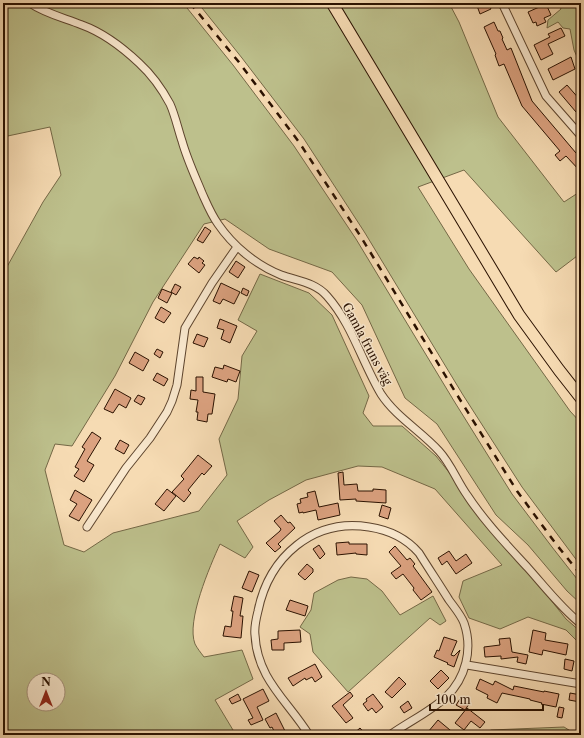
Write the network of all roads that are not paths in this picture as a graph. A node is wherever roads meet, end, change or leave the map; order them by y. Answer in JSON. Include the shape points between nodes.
{"nodes":[{"id":1,"x":30,"y":3,"type":"edge"},
{"id":2,"x":332,"y":3,"type":"edge"},
{"id":3,"x":502,"y":3,"type":"edge"},
{"id":4,"x":581,"y":136,"type":"edge"},
{"id":5,"x":237,"y":247,"type":"junction"},
{"id":6,"x":581,"y":398,"type":"edge"},
{"id":7,"x":87,"y":527,"type":"dead end"},
{"id":8,"x":581,"y":624,"type":"edge"},
{"id":9,"x":466,"y":664,"type":"junction"},
{"id":10,"x":581,"y":684,"type":"edge"},
{"id":11,"x":309,"y":735,"type":"edge"},
{"id":12,"x":390,"y":735,"type":"edge"}],
"edges":[{"from":1,"to":5,"type":"street","name":"Gamla fruns väg","via":[[108,38],[139,63],[155,80],[170,105],[191,167],[211,213]]},
{"from":2,"to":6,"type":"main road","via":[[519,315]]},
{"from":3,"to":4,"type":"street","via":[[546,96]]},
{"from":5,"to":7,"type":"street","via":[[185,328],[177,385],[167,412]]},
{"from":5,"to":8,"type":"street","name":"Gamla fruns väg","via":[[260,264],[303,281],[326,295],[351,332],[389,404],[439,451],[467,496],[495,531],[544,587]]},
{"from":9,"to":10,"type":"street"},
{"from":9,"to":11,"type":"street","via":[[468,646],[461,617],[412,545],[388,532],[364,526],[340,526],[318,533],[293,548],[276,566],[260,602],[254,635],[266,676]]},
{"from":9,"to":12,"type":"street","via":[[446,697]]}]}
